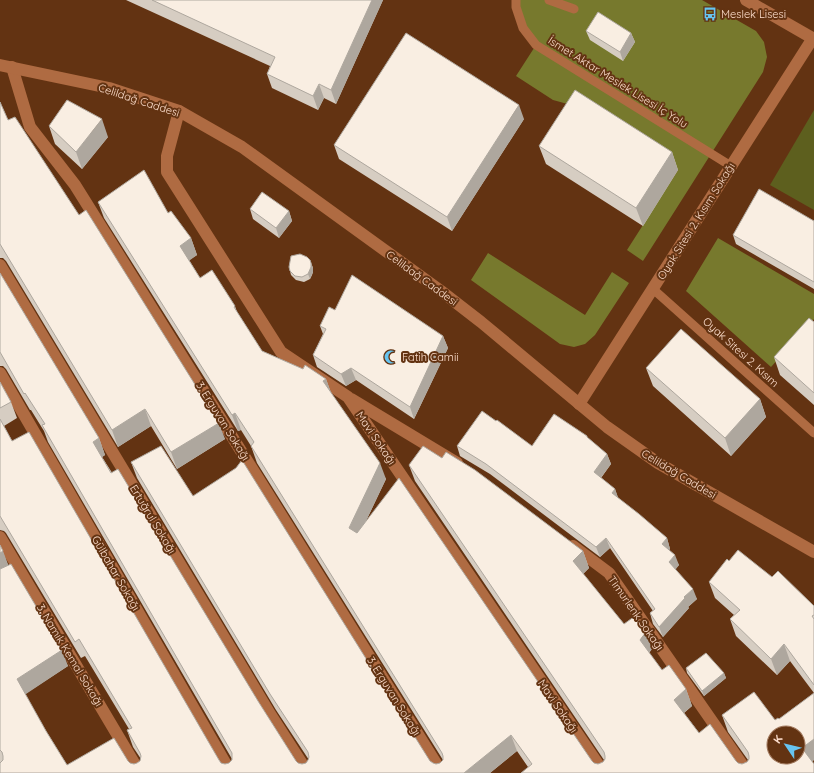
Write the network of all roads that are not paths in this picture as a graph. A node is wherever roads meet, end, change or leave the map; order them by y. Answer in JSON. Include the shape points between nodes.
{"nodes":[{"id":1,"x":516,"y":0,"type":"edge"},
{"id":2,"x":549,"y":0,"type":"edge"},
{"id":3,"x":746,"y":0,"type":"edge"},
{"id":4,"x":574,"y":9,"type":"dead end"},
{"id":5,"x":814,"y":38,"type":"edge"},
{"id":6,"x":6,"y":66,"type":"edge"},
{"id":7,"x":179,"y":111,"type":"junction"},
{"id":8,"x":731,"y":166,"type":"junction"},
{"id":9,"x":0,"y":265,"type":"edge"},
{"id":10,"x":653,"y":289,"type":"junction"},
{"id":11,"x":0,"y":373,"type":"edge"},
{"id":12,"x":348,"y":397,"type":"junction"},
{"id":13,"x":579,"y":404,"type":"junction"},
{"id":14,"x":814,"y":433,"type":"edge"},
{"id":15,"x":465,"y":468,"type":"edge"},
{"id":16,"x":0,"y":537,"type":"edge"},
{"id":17,"x":565,"y":540,"type":"edge"},
{"id":18,"x":814,"y":552,"type":"edge"},
{"id":19,"x":140,"y":773,"type":"edge"},
{"id":20,"x":231,"y":773,"type":"edge"},
{"id":21,"x":308,"y":773,"type":"edge"},
{"id":22,"x":442,"y":773,"type":"edge"},
{"id":23,"x":604,"y":773,"type":"edge"},
{"id":24,"x":748,"y":773,"type":"edge"}],
"edges":[{"from":1,"to":8,"type":"lane","name":"İsmet Aktar Meslek Lisesi İç Yolu","via":[[523,28],[536,45]]},
{"from":2,"to":4,"type":"lane"},
{"from":3,"to":5,"type":"street"},
{"from":5,"to":8,"type":"street","name":"Oyak Sitesi 2. Kısım Sokağı"},
{"from":6,"to":7,"type":"street","name":"Celildağ Caddesi","via":[[109,88]]},
{"from":6,"to":22,"type":"street","name":"3. Erguvan Sokağı","via":[[30,127],[75,185]]},
{"from":7,"to":12,"type":"street","name":"Mavi Sokağı","via":[[167,156],[167,172],[281,352]]},
{"from":7,"to":13,"type":"street","name":"Celildağ Caddesi","via":[[242,147],[441,291]]},
{"from":8,"to":10,"type":"street","name":"Oyak Sitesi 2. Kısım Sokağı"},
{"from":9,"to":21,"type":"street","name":"Ertuğrul Sokağı"},
{"from":10,"to":13,"type":"street","name":"Oyak Sitesi 2. Kısım Sokağı"},
{"from":10,"to":14,"type":"lane","name":"Oyak Sitesi 2. Kısım"},
{"from":11,"to":20,"type":"street","name":"Gülbahar Sokağı"},
{"from":12,"to":15,"type":"street"},
{"from":12,"to":23,"type":"street","name":"Mavi Sokağı"},
{"from":13,"to":18,"type":"street","name":"Celildağ Caddesi","via":[[658,462]]},
{"from":16,"to":19,"type":"street","name":"3. Namık Kemal Sokağı","via":[[16,572]]},
{"from":17,"to":24,"type":"street","name":"Timurlenk Sokağı","via":[[609,573]]}]}
